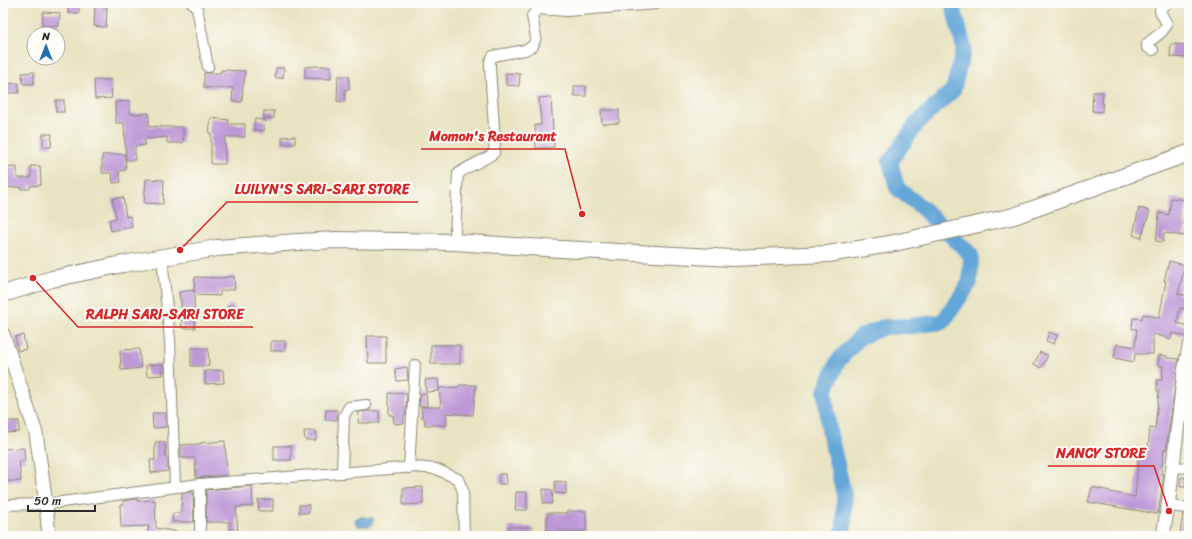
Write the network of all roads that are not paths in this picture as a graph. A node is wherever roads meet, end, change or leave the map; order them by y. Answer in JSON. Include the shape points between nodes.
{"nodes":[{"id":1,"x":192,"y":3,"type":"edge"},
{"id":2,"x":658,"y":3,"type":"edge"},
{"id":3,"x":1168,"y":3,"type":"edge"},
{"id":4,"x":537,"y":6,"type":"edge"},
{"id":5,"x":1153,"y":50,"type":"dead end"},
{"id":6,"x":208,"y":68,"type":"dead end"},
{"id":7,"x":1189,"y":153,"type":"edge"},
{"id":8,"x":454,"y":242,"type":"junction"},
{"id":9,"x":162,"y":257,"type":"junction"},
{"id":10,"x":3,"y":294,"type":"edge"},
{"id":11,"x":3,"y":334,"type":"edge"},
{"id":12,"x":1189,"y":347,"type":"edge"},
{"id":13,"x":415,"y":365,"type":"dead end"},
{"id":14,"x":366,"y":405,"type":"dead end"},
{"id":15,"x":1184,"y":417,"type":"edge"},
{"id":16,"x":1172,"y":467,"type":"junction"},
{"id":17,"x":409,"y":468,"type":"junction"},
{"id":18,"x":1189,"y":468,"type":"edge"},
{"id":19,"x":342,"y":474,"type":"junction"},
{"id":20,"x":200,"y":484,"type":"junction"},
{"id":21,"x":175,"y":487,"type":"junction"},
{"id":22,"x":46,"y":504,"type":"junction"},
{"id":23,"x":3,"y":505,"type":"edge"},
{"id":24,"x":1167,"y":506,"type":"junction"},
{"id":25,"x":1189,"y":508,"type":"edge"},
{"id":26,"x":49,"y":536,"type":"edge"},
{"id":27,"x":200,"y":536,"type":"edge"},
{"id":28,"x":464,"y":536,"type":"edge"},
{"id":29,"x":1163,"y":536,"type":"edge"}],
"edges":[{"from":1,"to":6,"type":"street","via":[[197,8]]},
{"from":2,"to":4,"type":"street","via":[[567,11]]},
{"from":3,"to":5,"type":"street","via":[[1160,9],[1166,27],[1147,44],[1147,47]]},
{"from":4,"to":8,"type":"street","via":[[532,16],[536,37],[533,46],[493,56],[490,61],[494,153],[458,174]]},
{"from":7,"to":8,"type":"main road","via":[[1014,216],[890,244],[828,254],[732,258]]},
{"from":8,"to":9,"type":"main road","via":[[298,242],[217,248]]},
{"from":9,"to":10,"type":"main road","via":[[52,279]]},
{"from":9,"to":21,"type":"street","via":[[170,340]]},
{"from":11,"to":22,"type":"street","via":[[36,433]]},
{"from":12,"to":15,"type":"street","via":[[1181,401]]},
{"from":13,"to":17,"type":"street"},
{"from":14,"to":19,"type":"street","via":[[349,408],[344,416]]},
{"from":15,"to":16,"type":"street"},
{"from":16,"to":18,"type":"street"},
{"from":16,"to":24,"type":"street"},
{"from":17,"to":19,"type":"street"},
{"from":17,"to":28,"type":"street","via":[[436,469],[458,479],[463,491]]},
{"from":19,"to":20,"type":"street"},
{"from":20,"to":21,"type":"street"},
{"from":20,"to":27,"type":"street"},
{"from":21,"to":22,"type":"street"},
{"from":22,"to":23,"type":"street"},
{"from":22,"to":26,"type":"street"},
{"from":24,"to":25,"type":"street"},
{"from":24,"to":29,"type":"street"}]}
